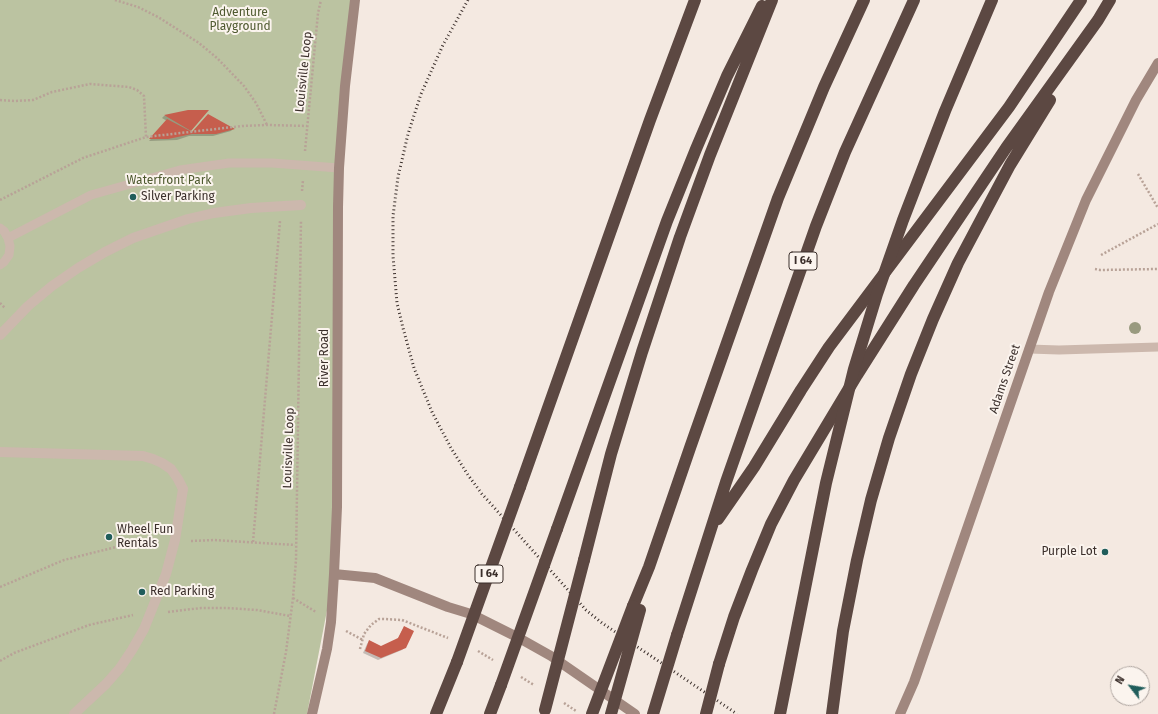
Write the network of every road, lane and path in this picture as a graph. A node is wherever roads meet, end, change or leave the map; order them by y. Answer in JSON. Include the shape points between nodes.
{"nodes":[{"id":1,"x":115,"y":0,"type":"edge"},
{"id":2,"x":321,"y":0,"type":"edge"},
{"id":3,"x":355,"y":0,"type":"edge"},
{"id":4,"x":687,"y":0,"type":"edge"},
{"id":5,"x":695,"y":0,"type":"edge"},
{"id":6,"x":765,"y":0,"type":"edge"},
{"id":7,"x":772,"y":0,"type":"edge"},
{"id":8,"x":864,"y":0,"type":"edge"},
{"id":9,"x":914,"y":0,"type":"edge"},
{"id":10,"x":992,"y":0,"type":"edge"},
{"id":11,"x":1081,"y":0,"type":"edge"},
{"id":12,"x":1110,"y":0,"type":"edge"},
{"id":13,"x":1098,"y":20,"type":"junction"},
{"id":14,"x":1158,"y":63,"type":"edge"},
{"id":15,"x":0,"y":100,"type":"edge"},
{"id":16,"x":650,"y":120,"type":"junction"},
{"id":17,"x":267,"y":125,"type":"junction"},
{"id":18,"x":307,"y":126,"type":"junction"},
{"id":19,"x":146,"y":137,"type":"junction"},
{"id":20,"x":305,"y":146,"type":"dead end"},
{"id":21,"x":339,"y":168,"type":"junction"},
{"id":22,"x":1138,"y":174,"type":"dead end"},
{"id":23,"x":303,"y":182,"type":"dead end"},
{"id":24,"x":1,"y":199,"type":"edge"},
{"id":25,"x":302,"y":205,"type":"junction"},
{"id":26,"x":281,"y":206,"type":"junction"},
{"id":27,"x":1158,"y":208,"type":"edge"},
{"id":28,"x":1158,"y":224,"type":"edge"},
{"id":29,"x":0,"y":228,"type":"edge"},
{"id":30,"x":8,"y":238,"type":"junction"},
{"id":31,"x":1101,"y":255,"type":"dead end"},
{"id":32,"x":0,"y":265,"type":"edge"},
{"id":33,"x":1095,"y":269,"type":"dead end"},
{"id":34,"x":1158,"y":269,"type":"edge"},
{"id":35,"x":0,"y":335,"type":"edge"},
{"id":36,"x":1158,"y":347,"type":"edge"},
{"id":37,"x":1029,"y":349,"type":"junction"},
{"id":38,"x":0,"y":452,"type":"edge"},
{"id":39,"x":710,"y":530,"type":"junction"},
{"id":40,"x":185,"y":541,"type":"dead end"},
{"id":41,"x":164,"y":542,"type":"dead end"},
{"id":42,"x":253,"y":542,"type":"junction"},
{"id":43,"x":295,"y":545,"type":"junction"},
{"id":44,"x":334,"y":574,"type":"junction"},
{"id":45,"x":0,"y":586,"type":"edge"},
{"id":46,"x":636,"y":608,"type":"junction"},
{"id":47,"x":544,"y":712,"type":"edge"},
{"id":48,"x":74,"y":714,"type":"edge"},
{"id":49,"x":274,"y":714,"type":"edge"},
{"id":50,"x":312,"y":714,"type":"edge"},
{"id":51,"x":436,"y":714,"type":"edge"},
{"id":52,"x":490,"y":714,"type":"edge"},
{"id":53,"x":592,"y":714,"type":"edge"},
{"id":54,"x":611,"y":714,"type":"edge"},
{"id":55,"x":635,"y":714,"type":"edge"},
{"id":56,"x":653,"y":714,"type":"edge"},
{"id":57,"x":706,"y":714,"type":"edge"},
{"id":58,"x":780,"y":714,"type":"edge"},
{"id":59,"x":832,"y":714,"type":"edge"},
{"id":60,"x":900,"y":714,"type":"edge"}],
"edges":[{"from":1,"to":17,"type":"path","via":[[158,17],[199,43],[244,86]]},
{"from":2,"to":18,"type":"path","name":"Louisville Loop"},
{"from":3,"to":21,"type":"street","name":"River Road"},
{"from":4,"to":16,"type":"highway"},
{"from":5,"to":16,"type":"highway","number":"I 64"},
{"from":6,"to":52,"type":"highway","bridge":true,"via":[[727,76],[665,229]]},
{"from":7,"to":47,"type":"highway","bridge":true,"via":[[710,155],[640,359],[611,454]]},
{"from":8,"to":46,"type":"highway","via":[[824,87],[778,198]]},
{"from":9,"to":39,"type":"highway","number":"I 64","via":[[845,152],[816,226]]},
{"from":10,"to":58,"type":"highway","bridge":true,"via":[[902,220],[854,369],[826,483]]},
{"from":11,"to":39,"type":"highway","via":[[1009,107],[829,347],[754,467]]},
{"from":12,"to":13,"type":"highway"},
{"from":13,"to":57,"type":"highway","bridge":true,"via":[[1006,148],[914,285],[794,480],[771,524],[734,617]]},
{"from":13,"to":59,"type":"highway","via":[[1007,171],[958,263],[911,374],[889,438],[857,560],[843,631]]},
{"from":14,"to":37,"type":"street","name":"Adams Street","via":[[1136,100],[1086,200]]},
{"from":15,"to":19,"type":"path","via":[[33,100],[52,92],[90,84],[129,87],[144,96]]},
{"from":16,"to":51,"type":"highway","number":"I 64","bridge":true,"via":[[457,662]]},
{"from":17,"to":18,"type":"path"},
{"from":17,"to":19,"type":"path"},
{"from":18,"to":20,"type":"path","name":"Louisville Loop"},
{"from":19,"to":24,"type":"path","via":[[83,158]]},
{"from":21,"to":30,"type":"lane","via":[[228,163],[180,170],[91,195]]},
{"from":21,"to":44,"type":"street","name":"River Road","via":[[338,506]]},
{"from":22,"to":27,"type":"path"},
{"from":23,"to":25,"type":"path","name":"Louisville Loop"},
{"from":25,"to":26,"type":"street"},
{"from":25,"to":43,"type":"path","name":"Louisville Loop"},
{"from":26,"to":35,"type":"street","via":[[214,212],[188,218],[133,238],[85,264],[52,286]]},
{"from":26,"to":42,"type":"path"},
{"from":28,"to":31,"type":"path"},
{"from":29,"to":30,"type":"lane"},
{"from":30,"to":32,"type":"lane","via":[[9,255]]},
{"from":33,"to":34,"type":"path"},
{"from":36,"to":37,"type":"lane"},
{"from":37,"to":60,"type":"street","name":"Adams Street","via":[[914,682]]},
{"from":38,"to":48,"type":"street","bridge":true,"via":[[143,456],[171,469],[183,489],[175,540],[166,574],[144,629],[132,650],[106,684]]},
{"from":39,"to":56,"type":"highway","number":"I 64","bridge":true},
{"from":40,"to":42,"type":"path"},
{"from":41,"to":45,"type":"path","via":[[120,546],[64,560]]},
{"from":42,"to":43,"type":"path"},
{"from":43,"to":49,"type":"path","name":"Louisville Loop","via":[[288,639]]},
{"from":44,"to":50,"type":"street","name":"River Road","via":[[327,649]]},
{"from":44,"to":55,"type":"street","via":[[375,578],[471,614],[551,656]]},
{"from":46,"to":53,"type":"highway","bridge":true},
{"from":46,"to":54,"type":"highway","bridge":true}]}
